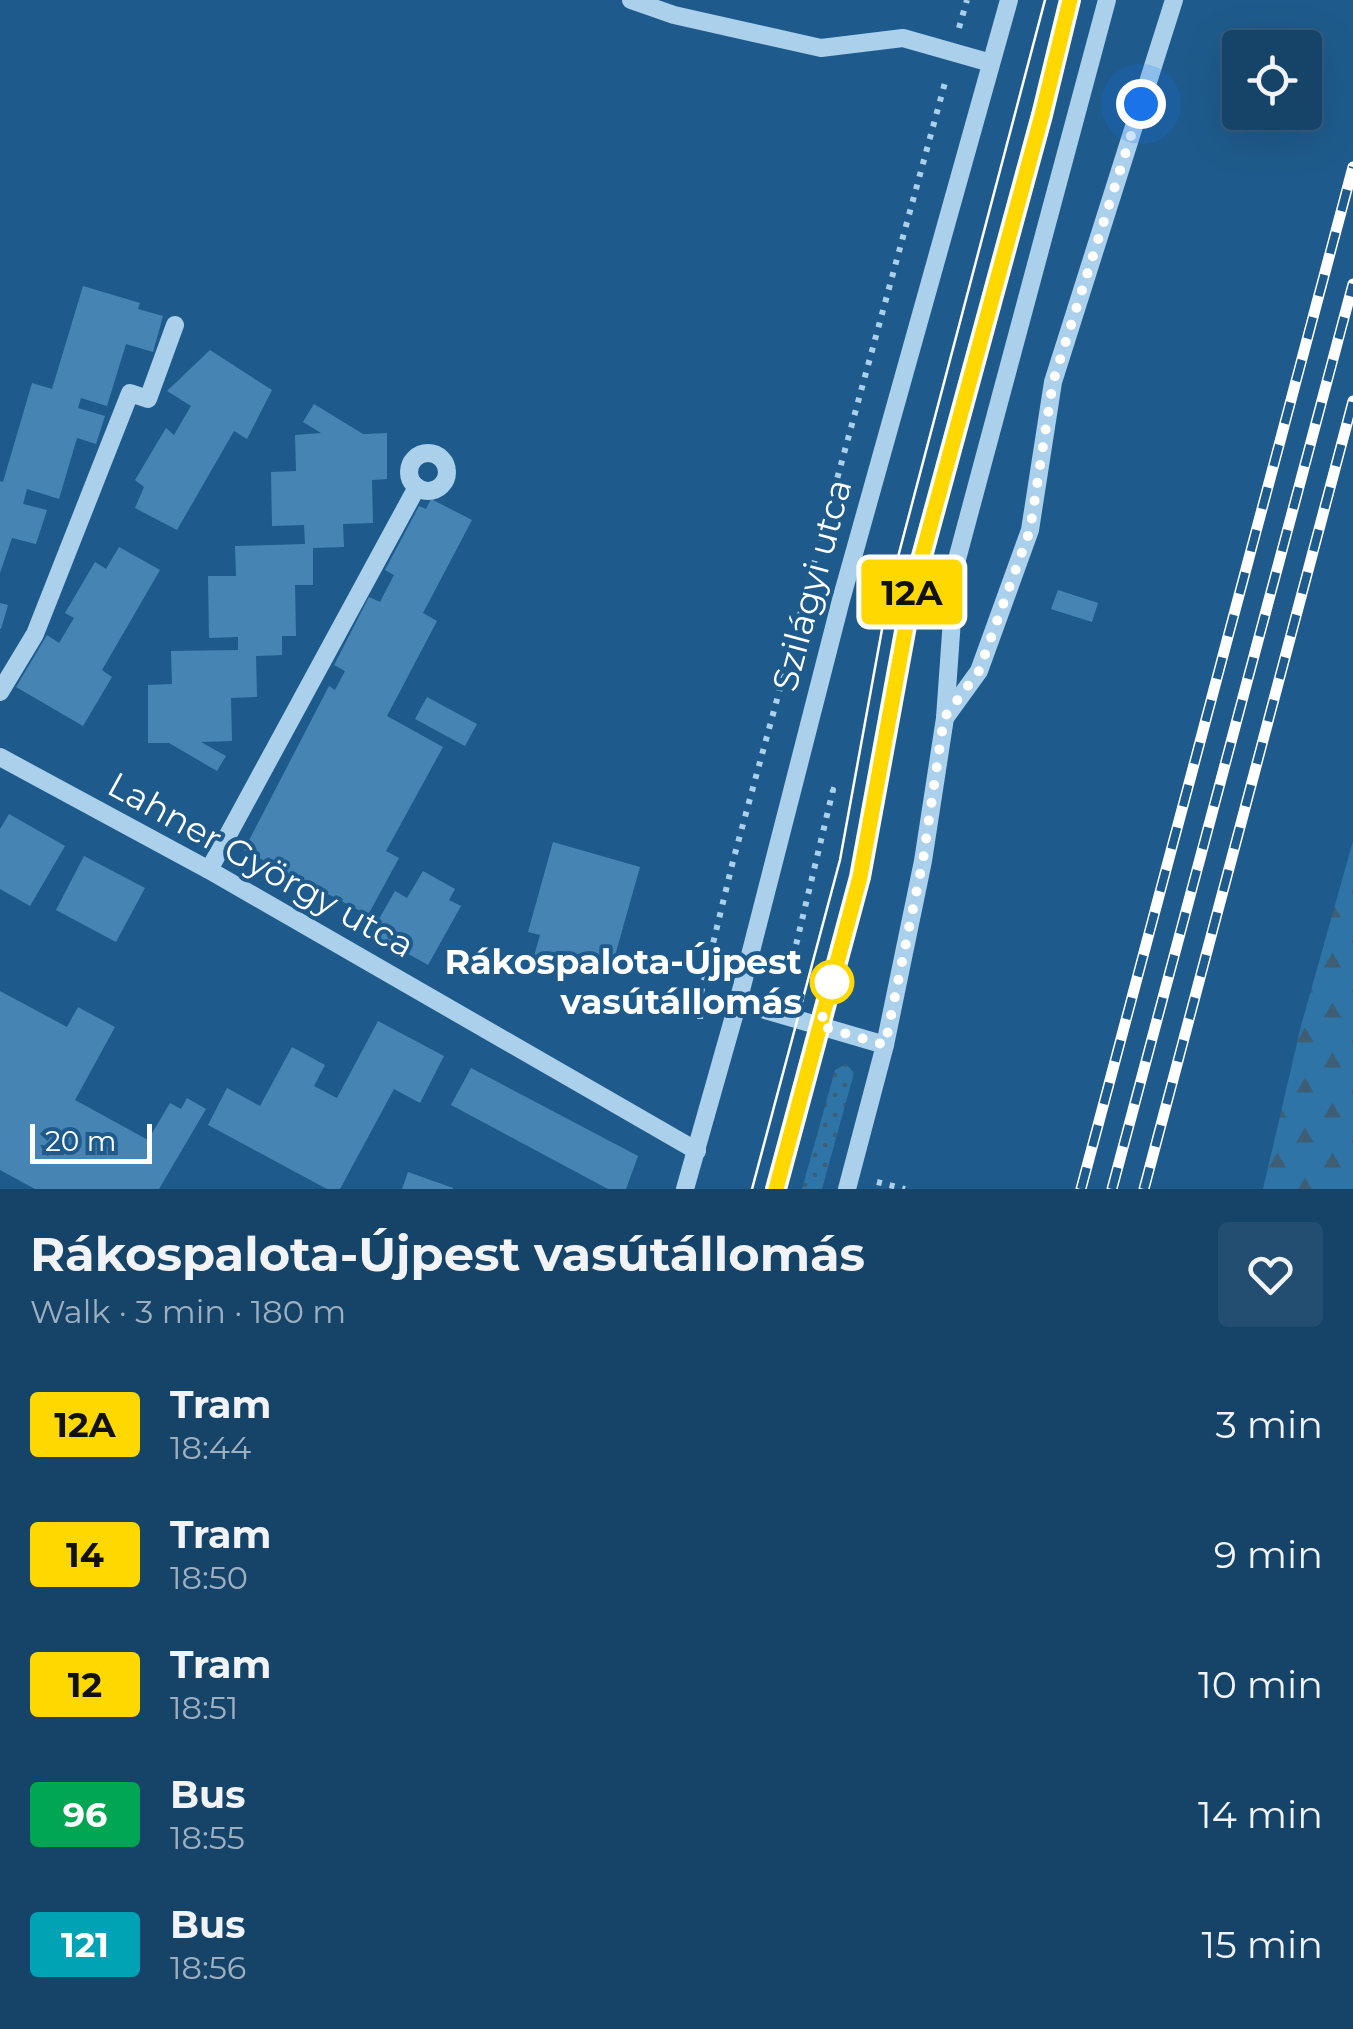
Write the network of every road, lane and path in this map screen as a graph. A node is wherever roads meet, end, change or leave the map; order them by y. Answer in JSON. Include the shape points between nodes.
{"nodes":[{"id":1,"x":631,"y":0,"type":"edge"},
{"id":2,"x":967,"y":0,"type":"edge"},
{"id":3,"x":1010,"y":0,"type":"edge"},
{"id":4,"x":1107,"y":0,"type":"edge"},
{"id":5,"x":1174,"y":0,"type":"edge"},
{"id":6,"x":952,"y":54,"type":"junction"},
{"id":7,"x":991,"y":63,"type":"junction"},
{"id":8,"x":175,"y":325,"type":"dead end"},
{"id":9,"x":417,"y":486,"type":"dead end"},
{"id":10,"x":0,"y":692,"type":"edge"},
{"id":11,"x":944,"y":718,"type":"junction"},
{"id":12,"x":0,"y":757,"type":"edge"},
{"id":13,"x":209,"y":870,"type":"junction"},
{"id":14,"x":701,"y":993,"type":"dead end"},
{"id":15,"x":738,"y":1002,"type":"junction"},
{"id":16,"x":885,"y":1045,"type":"junction"},
{"id":17,"x":696,"y":1151,"type":"junction"},
{"id":18,"x":686,"y":1189,"type":"edge"},
{"id":19,"x":847,"y":1189,"type":"edge"}],
"edges":[{"from":1,"to":6,"type":"street","via":[[821,48],[903,38]]},
{"from":2,"to":6,"type":"path"},
{"from":3,"to":7,"type":"street","name":"Szilágyi utca"},
{"from":4,"to":11,"type":"street","via":[[956,563]]},
{"from":5,"to":11,"type":"street","via":[[1053,382],[1030,530],[979,671]]},
{"from":6,"to":7,"type":"street"},
{"from":6,"to":14,"type":"path"},
{"from":7,"to":15,"type":"street","name":"Szilágyi utca","via":[[814,697]]},
{"from":8,"to":10,"type":"street","via":[[148,399],[130,392],[34,634]]},
{"from":9,"to":13,"type":"street"},
{"from":11,"to":16,"type":"street"},
{"from":12,"to":13,"type":"street","name":"Lahner György utca"},
{"from":13,"to":17,"type":"street","name":"Lahner György utca"},
{"from":15,"to":16,"type":"street"},
{"from":15,"to":17,"type":"street","name":"Szilágyi utca"},
{"from":16,"to":19,"type":"street"},
{"from":17,"to":18,"type":"street","name":"Szilágyi utca"}]}
